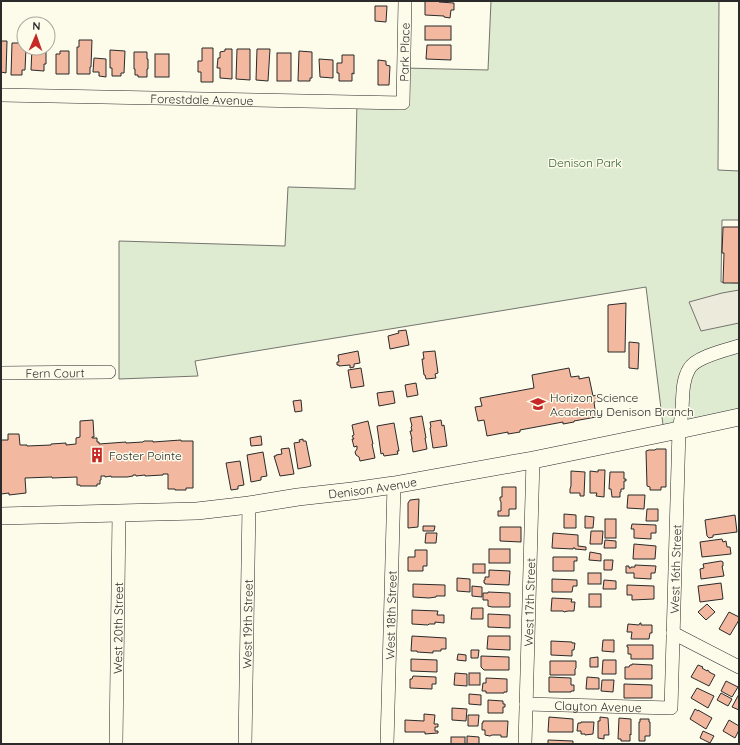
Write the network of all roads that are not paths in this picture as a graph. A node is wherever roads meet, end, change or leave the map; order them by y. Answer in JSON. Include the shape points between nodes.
{"nodes":[{"id":1,"x":406,"y":1,"type":"edge"},
{"id":2,"x":1,"y":95,"type":"edge"},
{"id":3,"x":403,"y":103,"type":"joint"},
{"id":4,"x":739,"y":346,"type":"edge"},
{"id":5,"x":109,"y":372,"type":"dead end"},
{"id":6,"x":1,"y":373,"type":"edge"},
{"id":7,"x":739,"y":417,"type":"edge"},
{"id":8,"x":680,"y":430,"type":"junction"},
{"id":9,"x":533,"y":460,"type":"junction"},
{"id":10,"x":394,"y":485,"type":"junction"},
{"id":11,"x":249,"y":505,"type":"junction"},
{"id":12,"x":119,"y":513,"type":"junction"},
{"id":13,"x":1,"y":516,"type":"edge"},
{"id":14,"x":673,"y":633,"type":"junction"},
{"id":15,"x":739,"y":667,"type":"edge"},
{"id":16,"x":526,"y":704,"type":"junction"},
{"id":17,"x":670,"y":708,"type":"joint"},
{"id":18,"x":116,"y":744,"type":"edge"},
{"id":19,"x":246,"y":744,"type":"edge"},
{"id":20,"x":387,"y":744,"type":"edge"},
{"id":21,"x":525,"y":744,"type":"edge"}],
"edges":[{"from":1,"to":3,"type":"street","name":"Park Place"},
{"from":2,"to":3,"type":"street","name":"Forestdale Avenue"},
{"from":4,"to":8,"type":"street","name":"West 16th Street","via":[[701,359],[689,368],[683,386]]},
{"from":5,"to":6,"type":"street","name":"Fern Court"},
{"from":7,"to":8,"type":"main road","name":"Denison Avenue"},
{"from":8,"to":9,"type":"main road","name":"Denison Avenue"},
{"from":8,"to":14,"type":"street","name":"West 16th Street"},
{"from":9,"to":10,"type":"main road","name":"Denison Avenue"},
{"from":9,"to":16,"type":"street","name":"West 17th Street"},
{"from":10,"to":11,"type":"main road","name":"Denison Avenue"},
{"from":10,"to":20,"type":"street","name":"West 18th Street"},
{"from":11,"to":12,"type":"main road","name":"Denison Avenue","via":[[197,511]]},
{"from":11,"to":19,"type":"street","name":"West 19th Street"},
{"from":12,"to":13,"type":"main road","name":"Denison Avenue"},
{"from":12,"to":18,"type":"street","name":"West 20th Street"},
{"from":14,"to":15,"type":"street"},
{"from":14,"to":17,"type":"street","name":"West 16th Street"},
{"from":16,"to":17,"type":"street","name":"Clayton Avenue"},
{"from":16,"to":21,"type":"street","name":"West 17th Street"}]}
